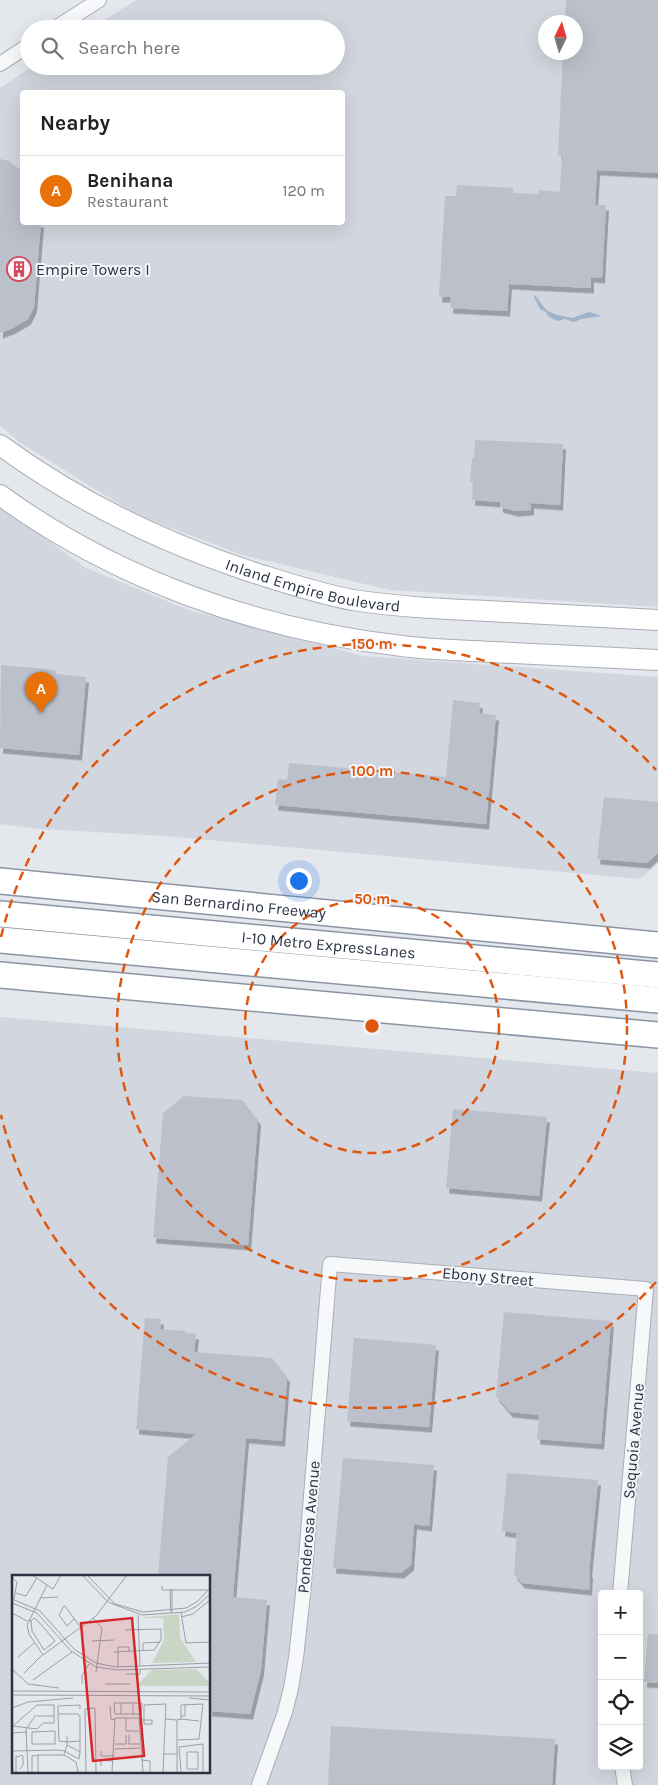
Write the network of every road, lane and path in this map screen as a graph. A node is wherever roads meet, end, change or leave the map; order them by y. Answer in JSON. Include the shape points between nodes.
{"nodes":[{"id":1,"x":99,"y":0,"type":"edge"},
{"id":2,"x":68,"y":20,"type":"edge"},
{"id":3,"x":20,"y":51,"type":"edge"},
{"id":4,"x":0,"y":64,"type":"edge"},
{"id":5,"x":0,"y":445,"type":"edge"},
{"id":6,"x":0,"y":495,"type":"edge"},
{"id":7,"x":658,"y":620,"type":"edge"},
{"id":8,"x":658,"y":660,"type":"edge"},
{"id":9,"x":0,"y":881,"type":"edge"},
{"id":10,"x":0,"y":914,"type":"edge"},
{"id":11,"x":0,"y":940,"type":"edge"},
{"id":12,"x":658,"y":945,"type":"edge"},
{"id":13,"x":0,"y":975,"type":"edge"},
{"id":14,"x":658,"y":975,"type":"edge"},
{"id":15,"x":658,"y":1000,"type":"edge"},
{"id":16,"x":658,"y":1035,"type":"edge"},
{"id":17,"x":330,"y":1264,"type":"joint"},
{"id":18,"x":646,"y":1289,"type":"joint"},
{"id":19,"x":620,"y":1590,"type":"edge"},
{"id":20,"x":623,"y":1770,"type":"edge"},
{"id":21,"x":259,"y":1785,"type":"edge"},
{"id":22,"x":625,"y":1785,"type":"edge"}],
"edges":[{"from":1,"to":2,"type":"street"},
{"from":3,"to":4,"type":"street"},
{"from":5,"to":7,"type":"main road","name":"Inland Empire Boulevard","via":[[85,500],[154,535],[206,557],[300,587],[404,607]]},
{"from":6,"to":8,"type":"main road","via":[[48,528],[117,565],[187,595],[262,620],[408,647]]},
{"from":9,"to":12,"type":"highway","name":"San Bernardino Freeway"},
{"from":10,"to":14,"type":"highway","name":"I-10 Metro ExpressLanes"},
{"from":11,"to":15,"type":"highway","name":"I-10 Metro ExpressLanes"},
{"from":13,"to":16,"type":"highway"},
{"from":17,"to":18,"type":"street","name":"Ebony Street"},
{"from":17,"to":21,"type":"street","name":"Ponderosa Avenue","via":[[296,1658],[285,1712]]},
{"from":18,"to":19,"type":"street","name":"Sequoia Avenue"},
{"from":20,"to":22,"type":"street"}]}
